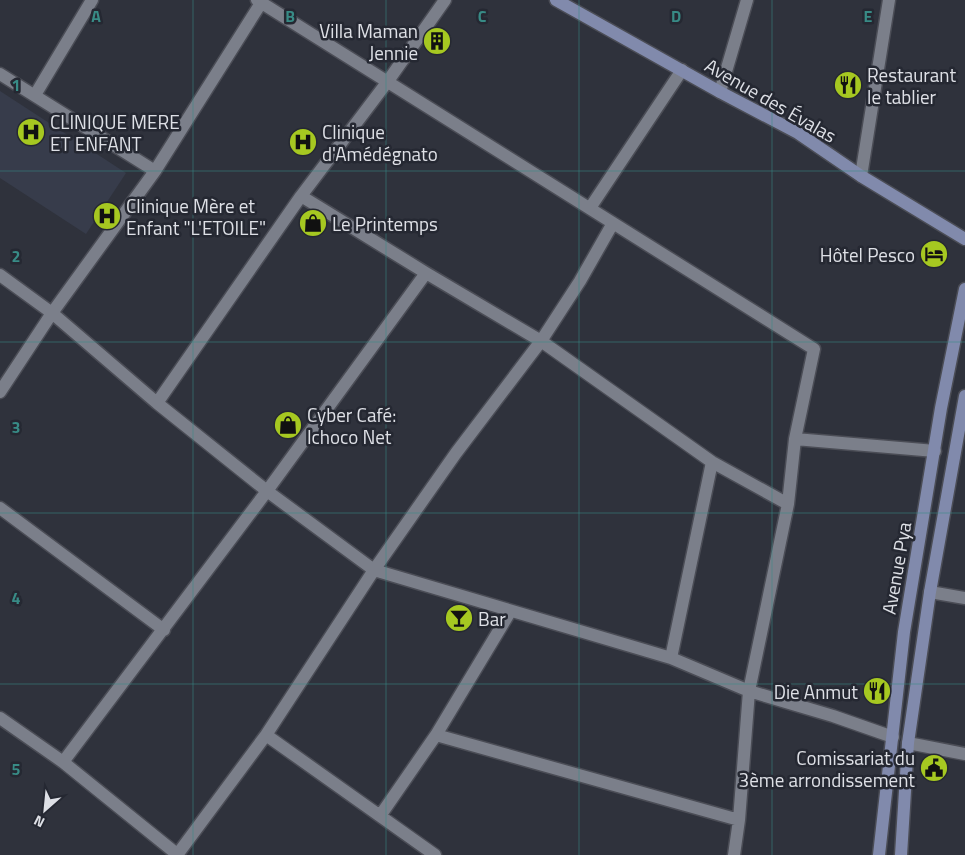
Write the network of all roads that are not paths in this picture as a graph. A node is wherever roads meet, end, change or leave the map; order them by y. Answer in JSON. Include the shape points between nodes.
{"nodes":[{"id":1,"x":92,"y":0,"type":"edge"},
{"id":2,"x":445,"y":0,"type":"edge"},
{"id":3,"x":556,"y":0,"type":"edge"},
{"id":4,"x":747,"y":0,"type":"edge"},
{"id":5,"x":889,"y":0,"type":"edge"},
{"id":6,"x":259,"y":1,"type":"edge"},
{"id":7,"x":682,"y":70,"type":"junction"},
{"id":8,"x":0,"y":74,"type":"edge"},
{"id":9,"x":388,"y":81,"type":"junction"},
{"id":10,"x":720,"y":92,"type":"junction"},
{"id":11,"x":35,"y":95,"type":"junction"},
{"id":12,"x":155,"y":171,"type":"junction"},
{"id":13,"x":861,"y":176,"type":"junction"},
{"id":14,"x":301,"y":196,"type":"junction"},
{"id":15,"x":590,"y":208,"type":"junction"},
{"id":16,"x":613,"y":223,"type":"junction"},
{"id":17,"x":965,"y":239,"type":"edge"},
{"id":18,"x":426,"y":273,"type":"junction"},
{"id":19,"x":0,"y":276,"type":"edge"},
{"id":20,"x":965,"y":289,"type":"edge"},
{"id":21,"x":52,"y":313,"type":"junction"},
{"id":22,"x":541,"y":341,"type":"junction"},
{"id":23,"x":0,"y":392,"type":"edge"},
{"id":24,"x":965,"y":396,"type":"edge"},
{"id":25,"x":157,"y":403,"type":"junction"},
{"id":26,"x":795,"y":439,"type":"junction"},
{"id":27,"x":935,"y":451,"type":"junction"},
{"id":28,"x":712,"y":462,"type":"junction"},
{"id":29,"x":267,"y":492,"type":"junction"},
{"id":30,"x":788,"y":504,"type":"junction"},
{"id":31,"x":0,"y":508,"type":"edge"},
{"id":32,"x":374,"y":570,"type":"junction"},
{"id":33,"x":930,"y":592,"type":"junction"},
{"id":34,"x":965,"y":598,"type":"edge"},
{"id":35,"x":510,"y":612,"type":"junction"},
{"id":36,"x":164,"y":630,"type":"junction"},
{"id":37,"x":671,"y":658,"type":"junction"},
{"id":38,"x":749,"y":690,"type":"junction"},
{"id":39,"x":0,"y":718,"type":"edge"},
{"id":40,"x":266,"y":735,"type":"junction"},
{"id":41,"x":436,"y":735,"type":"junction"},
{"id":42,"x":892,"y":737,"type":"junction"},
{"id":43,"x":908,"y":743,"type":"junction"},
{"id":44,"x":965,"y":754,"type":"edge"},
{"id":45,"x":63,"y":762,"type":"junction"},
{"id":46,"x":380,"y":816,"type":"junction"},
{"id":47,"x":739,"y":820,"type":"junction"},
{"id":48,"x":177,"y":855,"type":"edge"},
{"id":49,"x":435,"y":855,"type":"edge"},
{"id":50,"x":734,"y":855,"type":"edge"},
{"id":51,"x":878,"y":855,"type":"edge"},
{"id":52,"x":901,"y":855,"type":"edge"}],
"edges":[{"from":1,"to":11,"type":"street"},
{"from":2,"to":9,"type":"street"},
{"from":3,"to":7,"type":"main road","name":"Avenue des Évalas"},
{"from":4,"to":10,"type":"street"},
{"from":5,"to":13,"type":"street"},
{"from":6,"to":9,"type":"street"},
{"from":6,"to":12,"type":"street"},
{"from":7,"to":10,"type":"main road","name":"Avenue des Évalas"},
{"from":7,"to":15,"type":"street"},
{"from":8,"to":11,"type":"street"},
{"from":9,"to":14,"type":"street"},
{"from":9,"to":15,"type":"street"},
{"from":10,"to":13,"type":"main road","name":"Avenue des Évalas","via":[[798,133]]},
{"from":11,"to":12,"type":"street"},
{"from":12,"to":21,"type":"street"},
{"from":13,"to":17,"type":"main road","name":"Avenue des Évalas"},
{"from":14,"to":18,"type":"street"},
{"from":14,"to":25,"type":"street"},
{"from":15,"to":16,"type":"street"},
{"from":16,"to":22,"type":"street"},
{"from":16,"to":26,"type":"street","via":[[812,346],[815,352]]},
{"from":18,"to":22,"type":"street"},
{"from":18,"to":29,"type":"street"},
{"from":19,"to":21,"type":"street"},
{"from":20,"to":27,"type":"main road","name":"Avenue Pya"},
{"from":21,"to":23,"type":"street"},
{"from":21,"to":25,"type":"street"},
{"from":22,"to":28,"type":"street"},
{"from":22,"to":32,"type":"street","via":[[456,453]]},
{"from":24,"to":33,"type":"main road","name":"Avenue Pya"},
{"from":25,"to":29,"type":"street"},
{"from":26,"to":27,"type":"street"},
{"from":26,"to":30,"type":"street"},
{"from":27,"to":42,"type":"main road","name":"Avenue Pya","via":[[904,632]]},
{"from":28,"to":30,"type":"street"},
{"from":28,"to":37,"type":"street"},
{"from":29,"to":32,"type":"street"},
{"from":29,"to":36,"type":"street"},
{"from":30,"to":38,"type":"street"},
{"from":31,"to":36,"type":"street"},
{"from":32,"to":35,"type":"street"},
{"from":32,"to":40,"type":"street"},
{"from":33,"to":34,"type":"street"},
{"from":33,"to":43,"type":"main road","name":"Avenue Pya"},
{"from":35,"to":37,"type":"street"},
{"from":35,"to":41,"type":"street"},
{"from":36,"to":45,"type":"street"},
{"from":37,"to":38,"type":"street"},
{"from":38,"to":42,"type":"street"},
{"from":38,"to":47,"type":"street"},
{"from":39,"to":45,"type":"street"},
{"from":40,"to":46,"type":"street"},
{"from":40,"to":48,"type":"street"},
{"from":41,"to":46,"type":"street"},
{"from":41,"to":47,"type":"street"},
{"from":42,"to":43,"type":"main road"},
{"from":42,"to":51,"type":"main road","name":"Avenue Pya"},
{"from":43,"to":44,"type":"street"},
{"from":43,"to":52,"type":"main road","name":"Avenue Pya"},
{"from":45,"to":48,"type":"street"},
{"from":46,"to":49,"type":"street"},
{"from":47,"to":50,"type":"street"}]}
